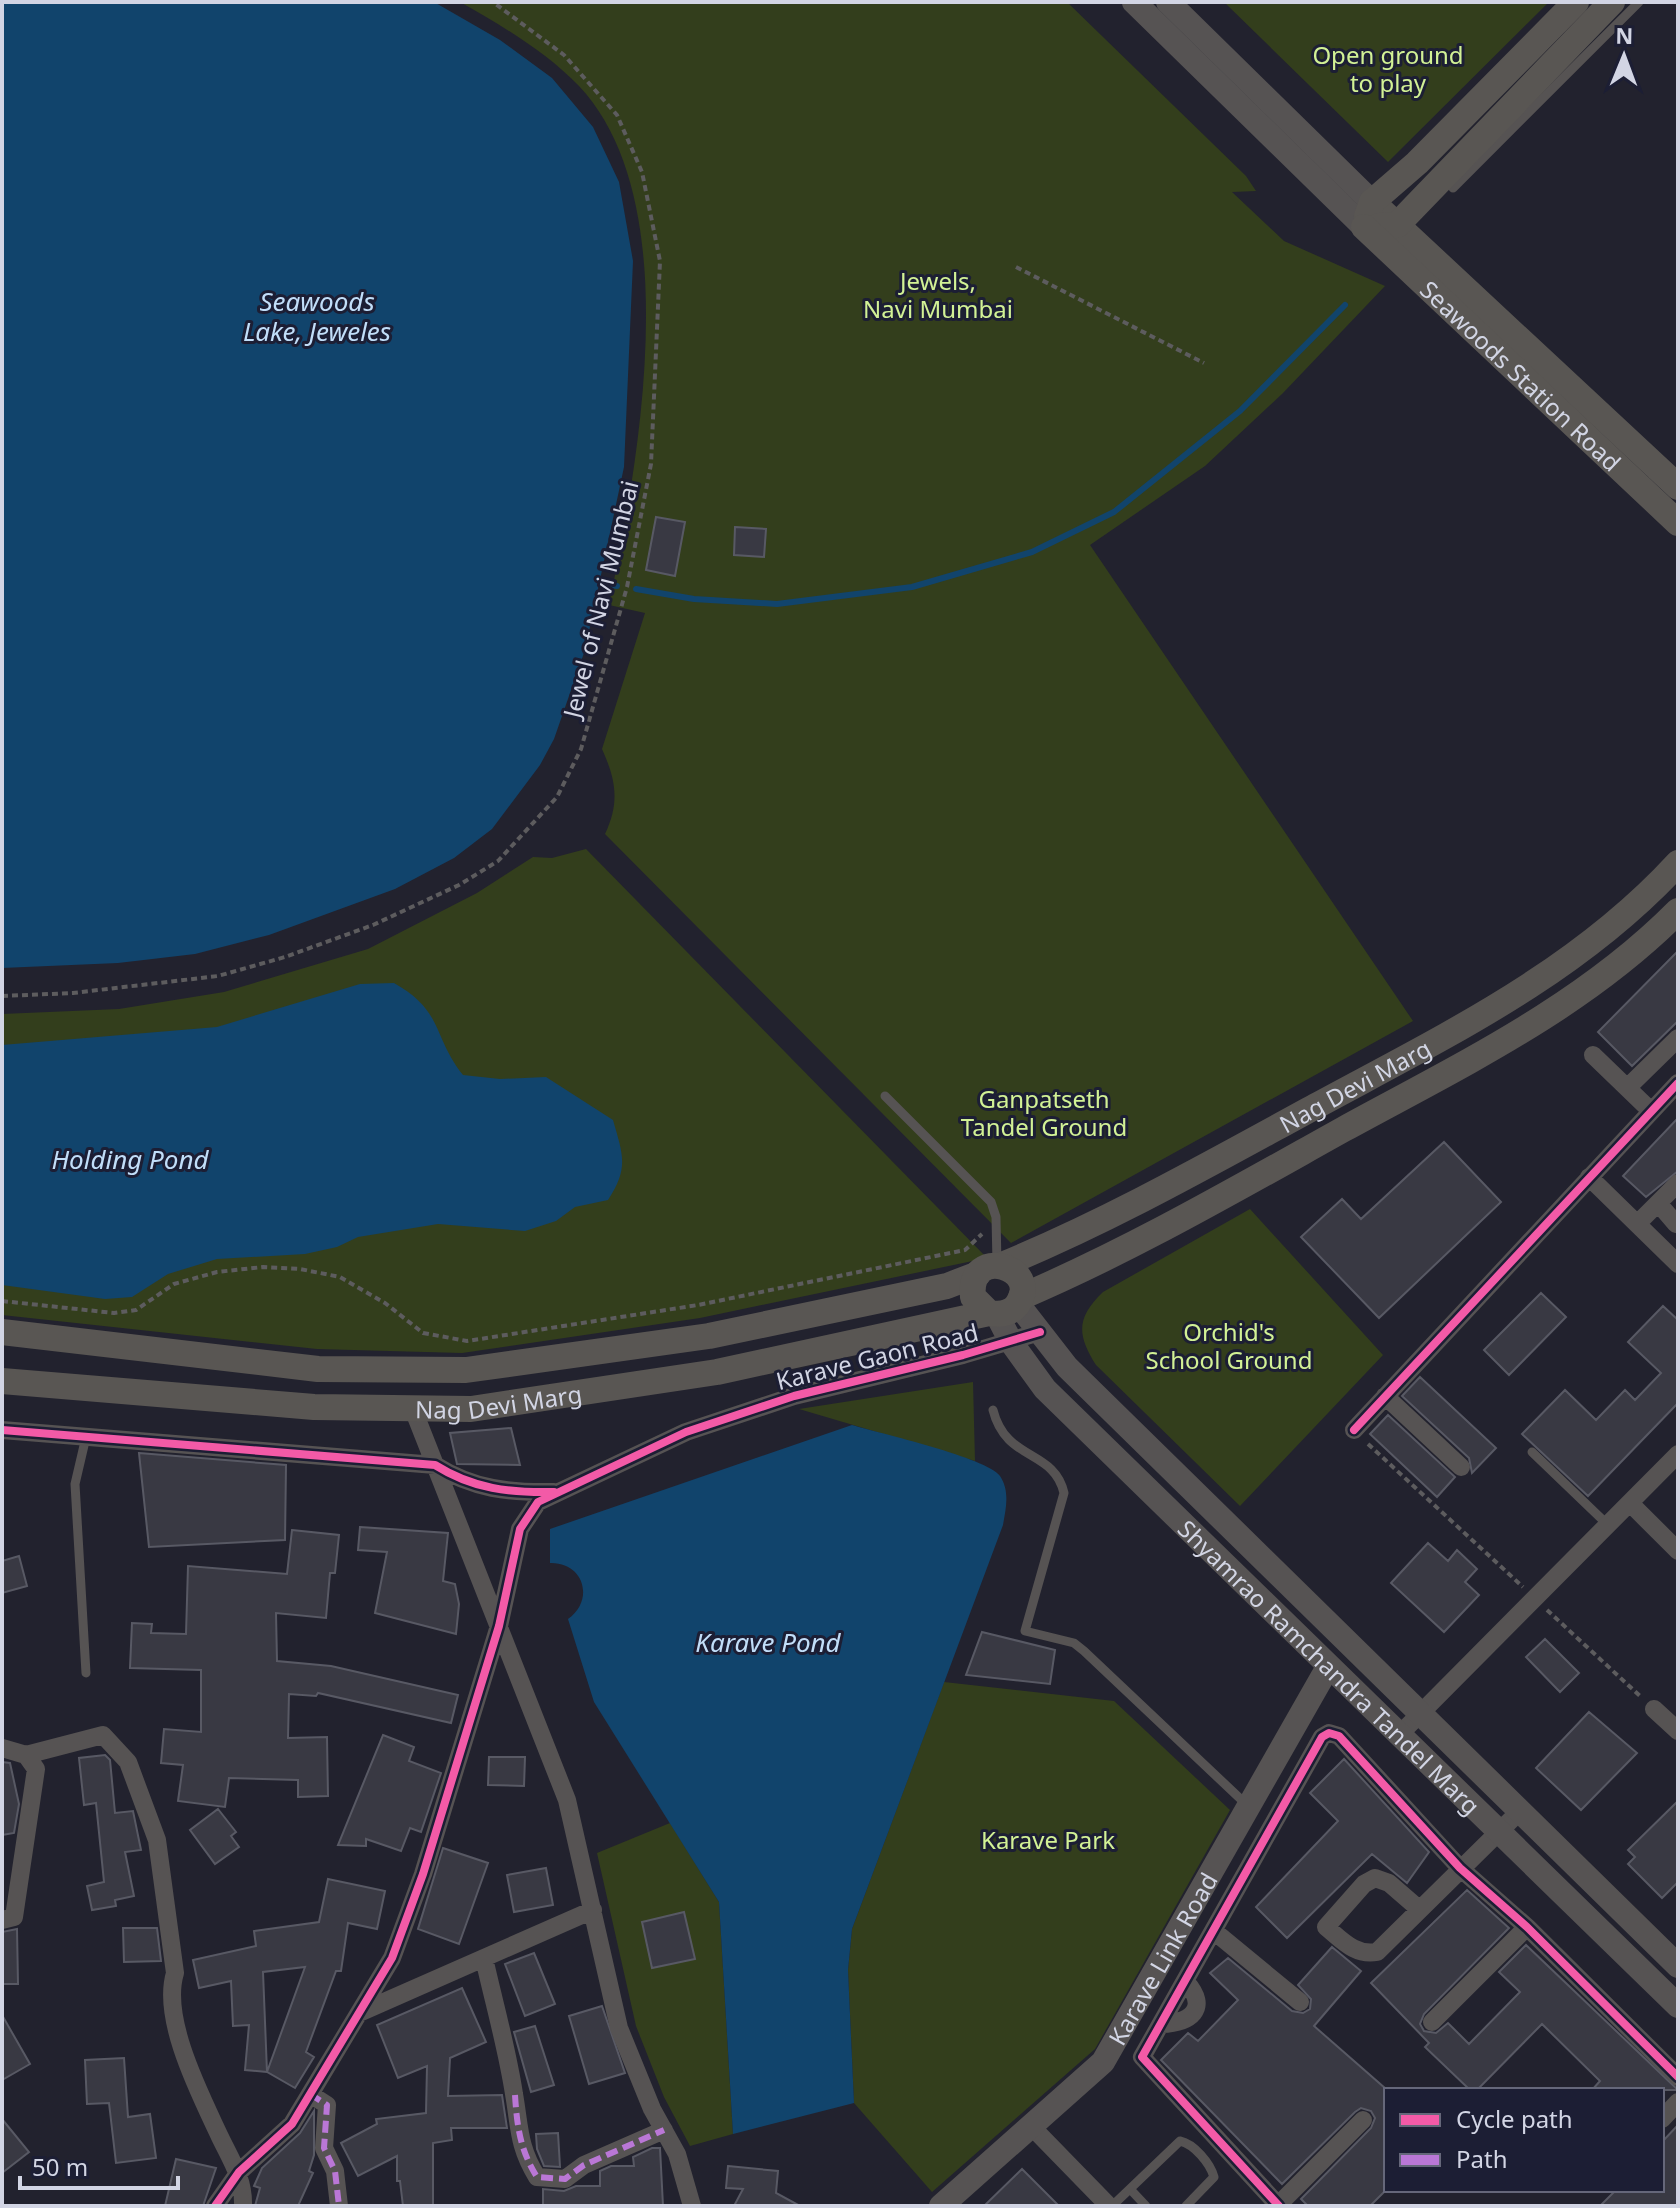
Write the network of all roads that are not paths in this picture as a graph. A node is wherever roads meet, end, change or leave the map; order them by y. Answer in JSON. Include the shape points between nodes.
{"nodes":[{"id":1,"x":1134,"y":2,"type":"edge"},
{"id":2,"x":1168,"y":2,"type":"edge"},
{"id":3,"x":1576,"y":2,"type":"edge"},
{"id":4,"x":1612,"y":2,"type":"edge"},
{"id":5,"x":1639,"y":2,"type":"edge"},
{"id":6,"x":1453,"y":188,"type":"dead end"},
{"id":7,"x":1372,"y":202,"type":"junction"},
{"id":8,"x":1397,"y":225,"type":"junction"},
{"id":9,"x":1364,"y":227,"type":"junction"},
{"id":10,"x":1678,"y":487,"type":"edge"},
{"id":11,"x":1678,"y":523,"type":"edge"},
{"id":12,"x":1678,"y":863,"type":"edge"},
{"id":13,"x":1678,"y":911,"type":"edge"},
{"id":14,"x":1678,"y":1038,"type":"edge"},
{"id":15,"x":1593,"y":1055,"type":"dead end"},
{"id":16,"x":1677,"y":1085,"type":"edge"},
{"id":17,"x":1627,"y":1088,"type":"junction"},
{"id":18,"x":885,"y":1096,"type":"dead end"},
{"id":19,"x":1651,"y":1111,"type":"junction"},
{"id":20,"x":1589,"y":1177,"type":"junction"},
{"id":21,"x":1678,"y":1183,"type":"edge"},
{"id":22,"x":1658,"y":1203,"type":"junction"},
{"id":23,"x":1637,"y":1224,"type":"junction"},
{"id":24,"x":1676,"y":1224,"type":"edge"},
{"id":25,"x":1678,"y":1264,"type":"edge"},
{"id":26,"x":992,"y":1268,"type":"junction"},
{"id":27,"x":1006,"y":1307,"type":"junction"},
{"id":28,"x":2,"y":1332,"type":"edge"},
{"id":29,"x":1040,"y":1332,"type":"junction"},
{"id":30,"x":1011,"y":1342,"type":"junction"},
{"id":31,"x":2,"y":1381,"type":"edge"},
{"id":32,"x":1385,"y":1396,"type":"junction"},
{"id":33,"x":413,"y":1409,"type":"junction"},
{"id":34,"x":993,"y":1410,"type":"dead end"},
{"id":35,"x":2,"y":1430,"type":"edge"},
{"id":36,"x":1354,"y":1430,"type":"road end"},
{"id":37,"x":86,"y":1437,"type":"junction"},
{"id":38,"x":1532,"y":1452,"type":"dead end"},
{"id":39,"x":1678,"y":1454,"type":"edge"},
{"id":40,"x":435,"y":1465,"type":"junction"},
{"id":41,"x":1461,"y":1467,"type":"dead end"},
{"id":42,"x":554,"y":1492,"type":"junction"},
{"id":43,"x":1630,"y":1503,"type":"junction"},
{"id":44,"x":1608,"y":1525,"type":"junction"},
{"id":45,"x":1678,"y":1551,"type":"edge"},
{"id":46,"x":499,"y":1626,"type":"junction"},
{"id":47,"x":1328,"y":1667,"type":"junction"},
{"id":48,"x":86,"y":1673,"type":"dead end"},
{"id":49,"x":1654,"y":1709,"type":"road end"},
{"id":50,"x":1421,"y":1712,"type":"junction"},
{"id":51,"x":1678,"y":1731,"type":"edge"},
{"id":52,"x":1398,"y":1736,"type":"junction"},
{"id":53,"x":2,"y":1748,"type":"edge"},
{"id":54,"x":26,"y":1755,"type":"junction"},
{"id":55,"x":1249,"y":1806,"type":"junction"},
{"id":56,"x":1521,"y":1810,"type":"junction"},
{"id":57,"x":1498,"y":1833,"type":"junction"},
{"id":58,"x":1460,"y":1868,"type":"junction"},
{"id":59,"x":1419,"y":1909,"type":"junction"},
{"id":60,"x":593,"y":1910,"type":"junction"},
{"id":61,"x":2,"y":1920,"type":"edge"},
{"id":62,"x":1527,"y":1927,"type":"junction"},
{"id":63,"x":1215,"y":1932,"type":"junction"},
{"id":64,"x":484,"y":1958,"type":"junction"},
{"id":65,"x":1678,"y":1966,"type":"edge"},
{"id":66,"x":1300,"y":2002,"type":"dead end"},
{"id":67,"x":1678,"y":2006,"type":"edge"},
{"id":68,"x":359,"y":2013,"type":"junction"},
{"id":69,"x":1432,"y":2022,"type":"dead end"},
{"id":70,"x":1678,"y":2077,"type":"edge"},
{"id":71,"x":310,"y":2094,"type":"junction"},
{"id":72,"x":1678,"y":2102,"type":"edge"},
{"id":73,"x":1664,"y":2117,"type":"edge"},
{"id":74,"x":1363,"y":2120,"type":"dead end"},
{"id":75,"x":1032,"y":2127,"type":"junction"},
{"id":76,"x":664,"y":2130,"type":"junction"},
{"id":77,"x":239,"y":2172,"type":"junction"},
{"id":78,"x":1130,"y":2189,"type":"junction"},
{"id":79,"x":1279,"y":2205,"type":"edge"},
{"id":80,"x":215,"y":2206,"type":"edge"},
{"id":81,"x":243,"y":2206,"type":"edge"},
{"id":82,"x":339,"y":2206,"type":"edge"},
{"id":83,"x":692,"y":2206,"type":"edge"},
{"id":84,"x":941,"y":2206,"type":"edge"},
{"id":85,"x":1110,"y":2206,"type":"edge"},
{"id":86,"x":1146,"y":2206,"type":"edge"},
{"id":87,"x":1186,"y":2206,"type":"edge"}],
"edges":[{"from":1,"to":9,"type":"street"},
{"from":2,"to":7,"type":"street"},
{"from":3,"to":7,"type":"main road"},
{"from":4,"to":8,"type":"main road"},
{"from":5,"to":6,"type":"lane"},
{"from":7,"to":8,"type":"main road","name":"Seawoods Station Road"},
{"from":7,"to":9,"type":"main road"},
{"from":8,"to":9,"type":"main road"},
{"from":8,"to":10,"type":"main road","name":"Seawoods Station Road"},
{"from":9,"to":11,"type":"main road","name":"Seawoods Station Road"},
{"from":12,"to":26,"type":"main road","name":"Nag Devi Marg","via":[[1624,918],[1517,996],[1089,1229]]},
{"from":13,"to":27,"type":"main road","name":"Nag Devi Marg","via":[[1645,944],[1535,1025],[1103,1262]]},
{"from":14,"to":17,"type":"street"},
{"from":15,"to":17,"type":"street"},
{"from":16,"to":19,"type":"street"},
{"from":17,"to":19,"type":"street"},
{"from":18,"to":26,"type":"lane","via":[[991,1202],[996,1217]]},
{"from":19,"to":20,"type":"street"},
{"from":20,"to":23,"type":"street"},
{"from":20,"to":32,"type":"street"},
{"from":21,"to":22,"type":"street"},
{"from":22,"to":23,"type":"street"},
{"from":22,"to":24,"type":"street"},
{"from":23,"to":25,"type":"street"},
{"from":26,"to":27,"type":"main road","via":[[1017,1274]]},
{"from":26,"to":27,"type":"main road","via":[[974,1281],[973,1297]]},
{"from":26,"to":28,"type":"main road","name":"Nag Devi Marg","via":[[947,1286],[709,1336],[466,1370],[318,1369]]},
{"from":27,"to":29,"type":"street","name":"Shyamrao Ramchandra Tandel Marg"},
{"from":27,"to":30,"type":"street","name":"Shyamrao Ramchandra Tandel Marg"},
{"from":27,"to":33,"type":"main road","name":"Nag Devi Marg","via":[[717,1372],[471,1409]]},
{"from":29,"to":30,"type":"street","name":"Karave Gaon Road"},
{"from":29,"to":50,"type":"street","name":"Shyamrao Ramchandra Tandel Marg","via":[[1067,1367]]},
{"from":30,"to":42,"type":"street","name":"Karave Gaon Road","via":[[794,1396],[686,1432]]},
{"from":30,"to":47,"type":"street","name":"Shyamrao Ramchandra Tandel Marg","via":[[1045,1389]]},
{"from":31,"to":33,"type":"main road","name":"Nag Devi Marg","via":[[314,1407]]},
{"from":32,"to":36,"type":"street"},
{"from":32,"to":41,"type":"street"},
{"from":33,"to":40,"type":"street"},
{"from":34,"to":55,"type":"lane","via":[[1009,1443],[1051,1467],[1061,1478],[1064,1493],[1025,1631],[1074,1643]]},
{"from":35,"to":37,"type":"street"},
{"from":37,"to":40,"type":"street"},
{"from":37,"to":48,"type":"lane","via":[[75,1484]]},
{"from":38,"to":44,"type":"lane"},
{"from":39,"to":43,"type":"street"},
{"from":40,"to":42,"type":"street","via":[[458,1480],[485,1488]]},
{"from":40,"to":46,"type":"street"},
{"from":42,"to":46,"type":"street","name":"Karave Gaon Road","via":[[520,1529]]},
{"from":43,"to":44,"type":"street"},
{"from":43,"to":45,"type":"street"},
{"from":44,"to":50,"type":"street"},
{"from":46,"to":60,"type":"street","via":[[567,1800]]},
{"from":46,"to":68,"type":"street","name":"Karave Gaon Road","via":[[423,1874],[392,1958]]},
{"from":47,"to":52,"type":"street","name":"Shyamrao Ramchandra Tandel Marg"},
{"from":47,"to":55,"type":"street","name":"Karave Link Road"},
{"from":49,"to":51,"type":"street"},
{"from":50,"to":52,"type":"street"},
{"from":50,"to":56,"type":"street","name":"Shyamrao Ramchandra Tandel Marg"},
{"from":52,"to":57,"type":"street","name":"Shyamrao Ramchandra Tandel Marg"},
{"from":53,"to":54,"type":"street"},
{"from":54,"to":61,"type":"street","via":[[36,1769],[14,1917]]},
{"from":54,"to":77,"type":"street","via":[[103,1735],[128,1762],[157,1840],[175,1973],[169,1993],[172,2006],[202,2096]]},
{"from":55,"to":75,"type":"street","name":"Karave Link Road","via":[[1103,2062]]},
{"from":56,"to":57,"type":"street"},
{"from":56,"to":65,"type":"street","name":"Shyamrao Ramchandra Tandel Marg"},
{"from":57,"to":58,"type":"street"},
{"from":57,"to":67,"type":"street","name":"Shyamrao Ramchandra Tandel Marg"},
{"from":58,"to":59,"type":"street"},
{"from":58,"to":62,"type":"street"},
{"from":58,"to":63,"type":"street","via":[[1339,1736],[1329,1733],[1322,1737]]},
{"from":59,"to":59,"type":"street","via":[[1377,1952],[1364,1954],[1326,1927],[1375,1878]]},
{"from":60,"to":64,"type":"street"},
{"from":60,"to":76,"type":"street","via":[[619,2028]]},
{"from":62,"to":69,"type":"street"},
{"from":62,"to":70,"type":"street"},
{"from":63,"to":66,"type":"street"},
{"from":63,"to":79,"type":"street","via":[[1143,2061]]},
{"from":64,"to":68,"type":"street"},
{"from":64,"to":76,"type":"street","via":[[515,2095],[517,2131],[537,2177],[565,2179],[594,2160]]},
{"from":68,"to":71,"type":"street","name":"Karave Gaon Road"},
{"from":71,"to":77,"type":"street","name":"Karave Gaon Road","via":[[292,2124]]},
{"from":71,"to":82,"type":"street","via":[[327,2105],[324,2148],[335,2171]]},
{"from":72,"to":73,"type":"street"},
{"from":74,"to":79,"type":"street"},
{"from":75,"to":84,"type":"street","name":"Karave Link Road"},
{"from":75,"to":85,"type":"street"},
{"from":76,"to":83,"type":"street"},
{"from":77,"to":80,"type":"street","name":"Karave Gaon Road"},
{"from":77,"to":81,"type":"street"},
{"from":78,"to":85,"type":"lane"},
{"from":78,"to":86,"type":"lane"},
{"from":78,"to":87,"type":"lane","via":[[1180,2141],[1188,2143],[1214,2177]]}]}
